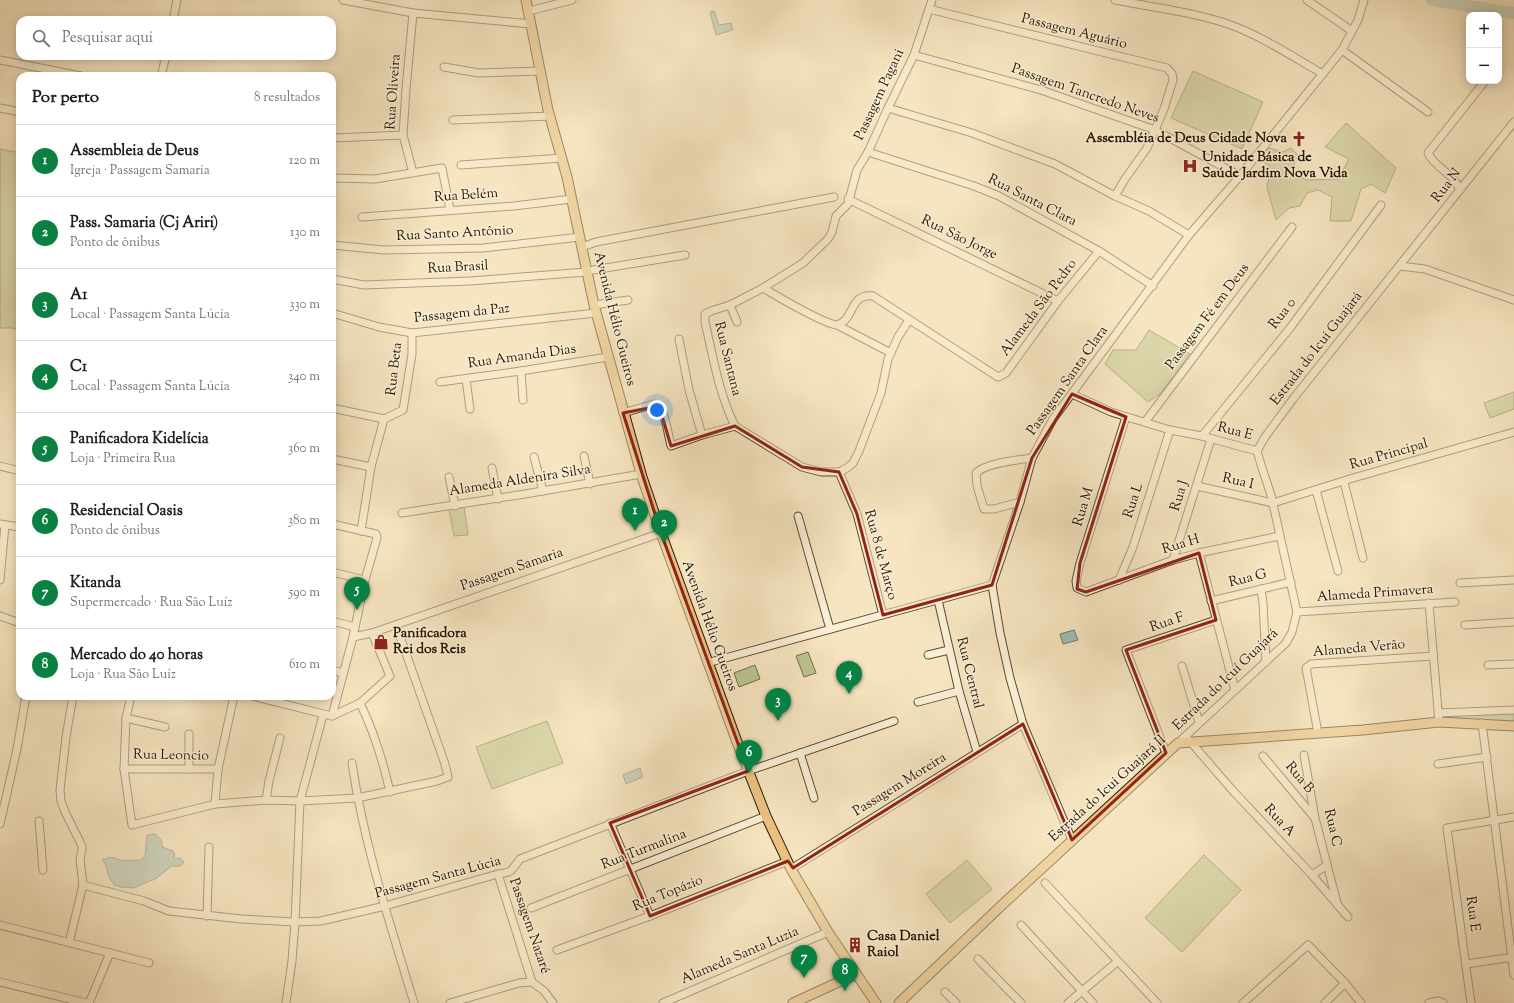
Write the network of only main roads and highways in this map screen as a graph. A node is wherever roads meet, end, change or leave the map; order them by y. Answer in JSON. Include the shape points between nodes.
{"nodes":[{"id":1,"x":526,"y":0,"type":"edge"},
{"id":2,"x":1514,"y":726,"type":"edge"},
{"id":3,"x":856,"y":974,"type":"junction"},
{"id":4,"x":793,"y":1003,"type":"edge"},
{"id":5,"x":876,"y":1003,"type":"edge"},
{"id":6,"x":899,"y":1003,"type":"edge"}],
"edges":[{"from":1,"to":3,"type":"main road","name":"Avenida Hélio Gueiros","via":[[550,116],[572,199],[586,272],[641,474],[766,816],[789,865]]},
{"from":2,"to":6,"type":"main road","name":"Estrada do Icui Guajará II","via":[[1439,717],[1318,733],[1190,738],[1166,753]]},
{"from":3,"to":4,"type":"main road"},
{"from":3,"to":5,"type":"main road","name":"Avenida Hélio Gueiros"}]}
